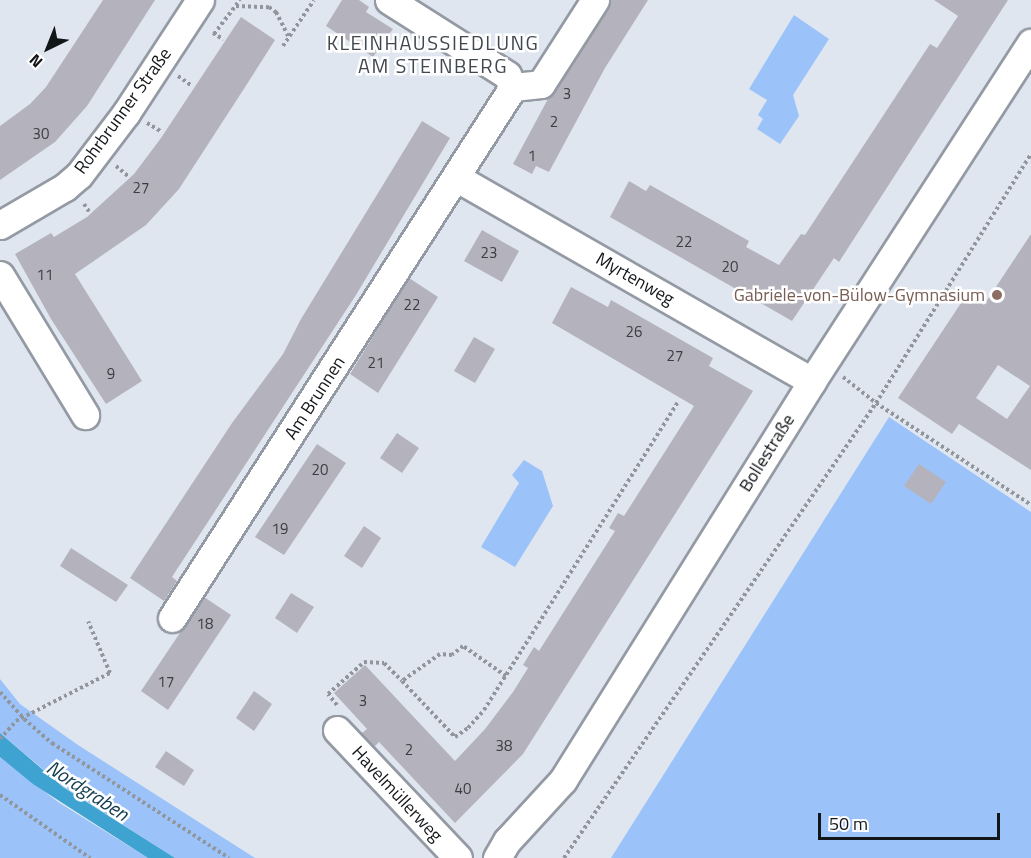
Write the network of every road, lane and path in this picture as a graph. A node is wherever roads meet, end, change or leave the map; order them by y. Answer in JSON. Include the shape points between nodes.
{"nodes":[{"id":1,"x":200,"y":0,"type":"edge"},
{"id":2,"x":240,"y":0,"type":"edge"},
{"id":3,"x":314,"y":0,"type":"edge"},
{"id":4,"x":390,"y":0,"type":"edge"},
{"id":5,"x":595,"y":0,"type":"edge"},
{"id":6,"x":236,"y":6,"type":"junction"},
{"id":7,"x":214,"y":34,"type":"dead end"},
{"id":8,"x":289,"y":38,"type":"junction"},
{"id":9,"x":1031,"y":43,"type":"edge"},
{"id":10,"x":283,"y":46,"type":"dead end"},
{"id":11,"x":513,"y":87,"type":"junction"},
{"id":12,"x":1031,"y":154,"type":"edge"},
{"id":13,"x":457,"y":178,"type":"junction"},
{"id":14,"x":0,"y":225,"type":"edge"},
{"id":15,"x":0,"y":275,"type":"edge"},
{"id":16,"x":842,"y":376,"type":"dead end"},
{"id":17,"x":812,"y":381,"type":"junction"},
{"id":18,"x":678,"y":402,"type":"dead end"},
{"id":19,"x":876,"y":403,"type":"junction"},
{"id":20,"x":85,"y":415,"type":"dead end"},
{"id":21,"x":1031,"y":504,"type":"edge"},
{"id":22,"x":172,"y":618,"type":"dead end"},
{"id":23,"x":87,"y":621,"type":"dead end"},
{"id":24,"x":506,"y":675,"type":"junction"},
{"id":25,"x":402,"y":681,"type":"junction"},
{"id":26,"x":0,"y":692,"type":"edge"},
{"id":27,"x":24,"y":719,"type":"junction"},
{"id":28,"x":337,"y":730,"type":"joint"},
{"id":29,"x":0,"y":739,"type":"edge"},
{"id":30,"x":0,"y":795,"type":"edge"},
{"id":31,"x":90,"y":858,"type":"edge"},
{"id":32,"x":229,"y":858,"type":"edge"},
{"id":33,"x":458,"y":858,"type":"edge"},
{"id":34,"x":497,"y":858,"type":"edge"},
{"id":35,"x":564,"y":858,"type":"edge"}],
"edges":[{"from":1,"to":14,"type":"street","name":"Rohrbrunner Straße","via":[[79,175]]},
{"from":2,"to":6,"type":"path"},
{"from":3,"to":8,"type":"path"},
{"from":4,"to":11,"type":"street","via":[[507,75]]},
{"from":5,"to":11,"type":"street","via":[[541,84]]},
{"from":6,"to":7,"type":"path"},
{"from":6,"to":8,"type":"path","via":[[269,7],[276,12]]},
{"from":8,"to":10,"type":"path"},
{"from":9,"to":17,"type":"street","name":"Bollestraße"},
{"from":11,"to":13,"type":"street","name":"Am Brunnen"},
{"from":12,"to":19,"type":"path"},
{"from":13,"to":17,"type":"street","name":"Myrtenweg"},
{"from":13,"to":22,"type":"street","name":"Am Brunnen"},
{"from":15,"to":20,"type":"street"},
{"from":16,"to":19,"type":"path"},
{"from":17,"to":34,"type":"street","name":"Bollestraße","via":[[563,780],[507,841]]},
{"from":18,"to":24,"type":"path"},
{"from":19,"to":21,"type":"path"},
{"from":19,"to":35,"type":"path"},
{"from":23,"to":27,"type":"path","via":[[110,673]]},
{"from":24,"to":25,"type":"path","via":[[463,646],[452,655],[440,654]]},
{"from":24,"to":25,"type":"path","via":[[484,710],[455,737]]},
{"from":25,"to":28,"type":"path","via":[[384,663],[364,662],[328,694],[338,706]]},
{"from":26,"to":27,"type":"path"},
{"from":27,"to":29,"type":"path"},
{"from":27,"to":32,"type":"path","via":[[78,761]]},
{"from":28,"to":33,"type":"street","name":"Havelmüllerweg"},
{"from":30,"to":31,"type":"path"}]}
